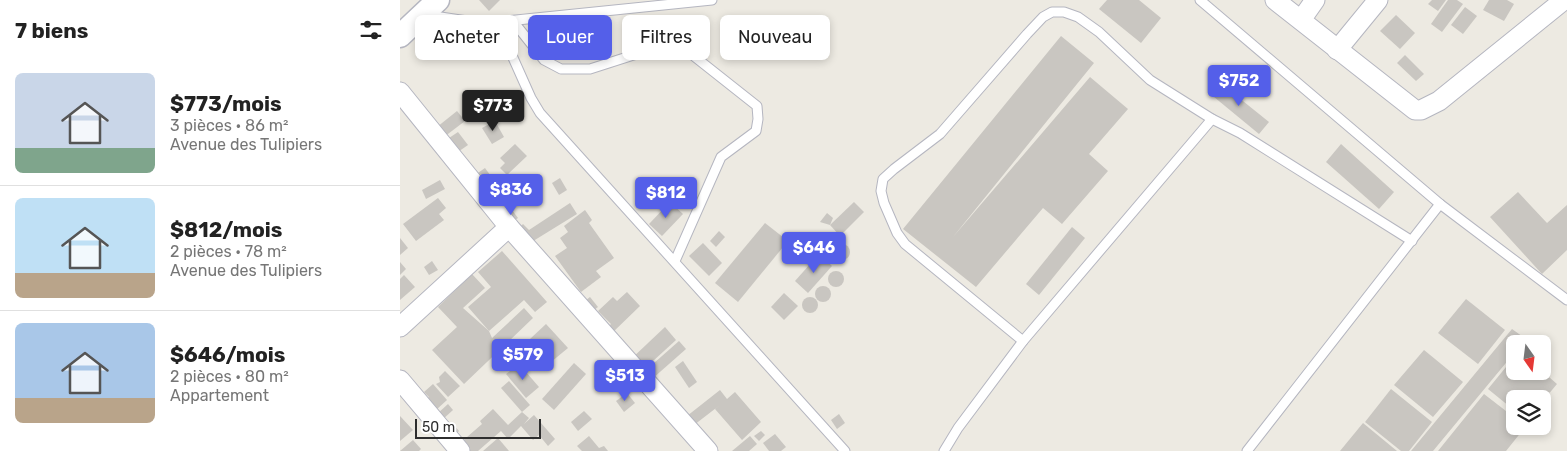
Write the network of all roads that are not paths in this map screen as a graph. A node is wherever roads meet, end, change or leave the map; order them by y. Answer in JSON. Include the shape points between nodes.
{"nodes":[{"id":1,"x":712,"y":0,"type":"edge"},
{"id":2,"x":1200,"y":0,"type":"edge"},
{"id":3,"x":1276,"y":0,"type":"edge"},
{"id":4,"x":1315,"y":0,"type":"edge"},
{"id":5,"x":1378,"y":0,"type":"edge"},
{"id":6,"x":1559,"y":1,"type":"edge"},
{"id":7,"x":431,"y":7,"type":"edge"},
{"id":8,"x":454,"y":15,"type":"edge"},
{"id":9,"x":518,"y":20,"type":"edge"},
{"id":10,"x":1301,"y":20,"type":"junction"},
{"id":11,"x":518,"y":27,"type":"edge"},
{"id":12,"x":400,"y":36,"type":"edge"},
{"id":13,"x":1337,"y":50,"type":"junction"},
{"id":14,"x":514,"y":60,"type":"edge"},
{"id":15,"x":400,"y":92,"type":"edge"},
{"id":16,"x":1212,"y":119,"type":"junction"},
{"id":17,"x":1440,"y":204,"type":"junction"},
{"id":18,"x":508,"y":227,"type":"junction"},
{"id":19,"x":1412,"y":241,"type":"junction"},
{"id":20,"x":675,"y":261,"type":"junction"},
{"id":21,"x":1567,"y":300,"type":"edge"},
{"id":22,"x":400,"y":327,"type":"edge"},
{"id":23,"x":1023,"y":341,"type":"junction"},
{"id":24,"x":400,"y":380,"type":"edge"},
{"id":25,"x":460,"y":451,"type":"edge"},
{"id":26,"x":708,"y":451,"type":"edge"},
{"id":27,"x":845,"y":451,"type":"edge"},
{"id":28,"x":944,"y":451,"type":"edge"},
{"id":29,"x":1247,"y":451,"type":"edge"}],
"edges":[{"from":1,"to":9,"type":"lane"},
{"from":2,"to":17,"type":"lane"},
{"from":3,"to":10,"type":"street"},
{"from":4,"to":10,"type":"street"},
{"from":5,"to":13,"type":"street"},
{"from":6,"to":13,"type":"street","via":[[1439,101],[1421,110],[1409,108]]},
{"from":7,"to":8,"type":"lane"},
{"from":7,"to":12,"type":"street"},
{"from":10,"to":13,"type":"street"},
{"from":11,"to":20,"type":"lane","via":[[544,60],[560,69],[590,69],[646,51],[668,49],[690,53],[756,106],[756,131],[721,157]]},
{"from":14,"to":20,"type":"lane","via":[[540,113]]},
{"from":15,"to":18,"type":"street"},
{"from":16,"to":19,"type":"lane","via":[[1240,133]]},
{"from":16,"to":23,"type":"lane"},
{"from":16,"to":23,"type":"lane","via":[[1150,80],[1099,32],[1078,17],[1052,12],[1027,34],[940,134],[883,180],[884,203],[896,233],[905,244]]},
{"from":17,"to":19,"type":"lane"},
{"from":17,"to":21,"type":"lane"},
{"from":18,"to":22,"type":"street"},
{"from":18,"to":26,"type":"street"},
{"from":19,"to":29,"type":"lane"},
{"from":20,"to":27,"type":"lane"},
{"from":23,"to":28,"type":"lane"},
{"from":24,"to":25,"type":"street"}]}
